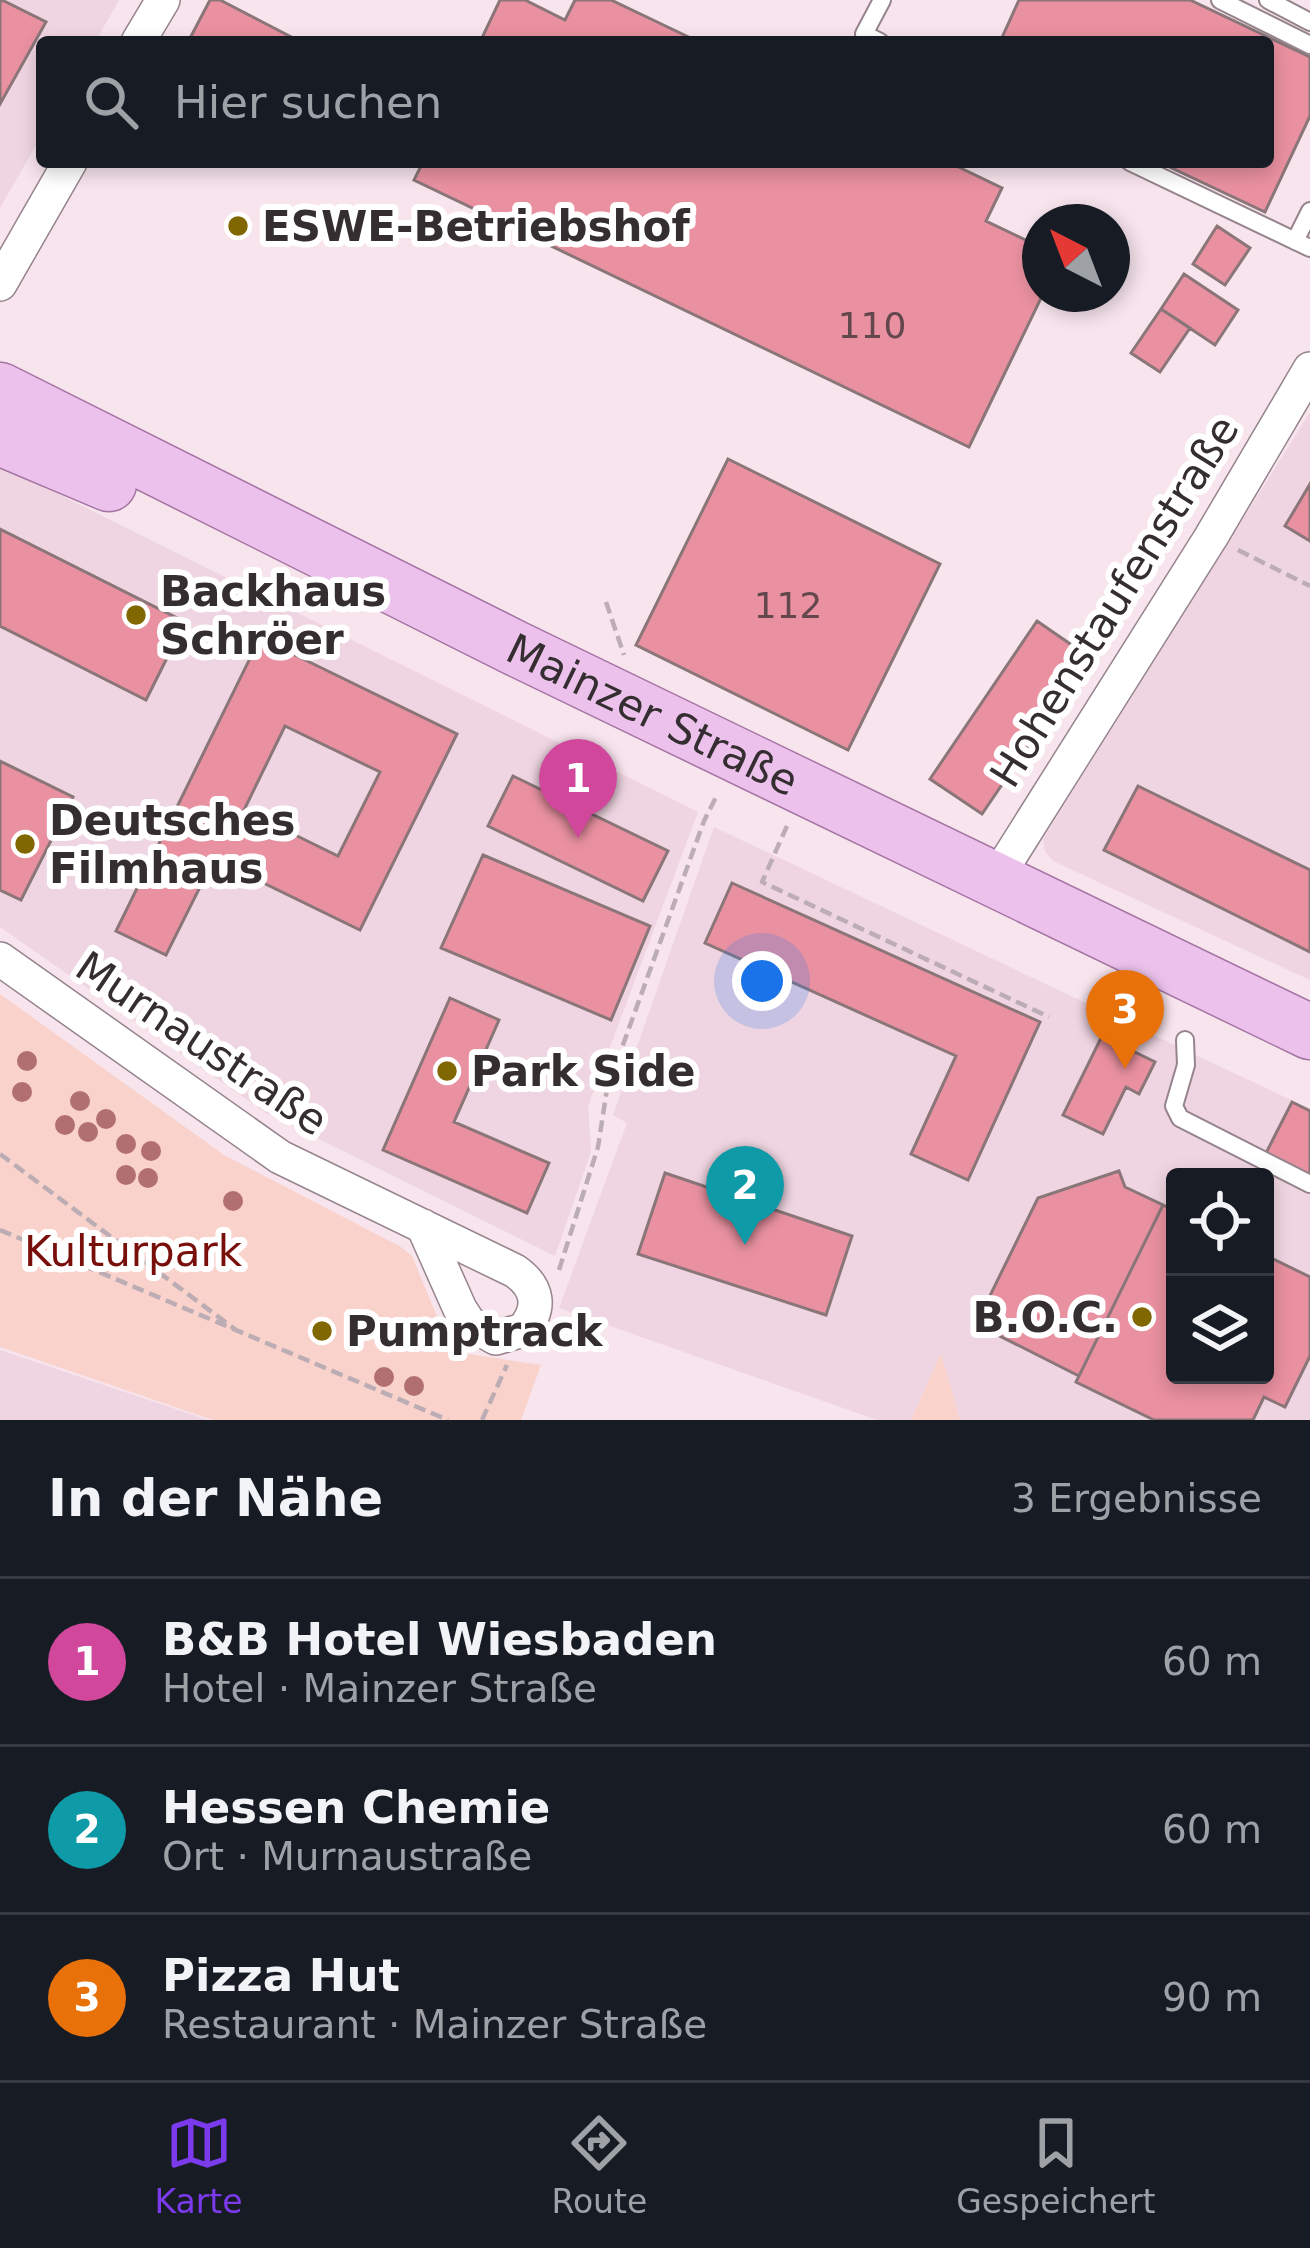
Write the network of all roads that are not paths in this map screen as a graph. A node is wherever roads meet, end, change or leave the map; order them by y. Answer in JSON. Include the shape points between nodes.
{"nodes":[{"id":1,"x":163,"y":0,"type":"edge"},
{"id":2,"x":882,"y":0,"type":"edge"},
{"id":3,"x":1220,"y":0,"type":"edge"},
{"id":4,"x":1268,"y":0,"type":"edge"},
{"id":5,"x":1310,"y":22,"type":"edge"},
{"id":6,"x":142,"y":36,"type":"edge"},
{"id":7,"x":868,"y":36,"type":"edge"},
{"id":8,"x":1310,"y":44,"type":"edge"},
{"id":9,"x":67,"y":168,"type":"edge"},
{"id":10,"x":1143,"y":168,"type":"edge"},
{"id":11,"x":1310,"y":211,"type":"edge"},
{"id":12,"x":1302,"y":244,"type":"edge"},
{"id":13,"x":0,"y":284,"type":"edge"},
{"id":14,"x":1310,"y":369,"type":"edge"},
{"id":15,"x":0,"y":390,"type":"edge"},
{"id":16,"x":0,"y":438,"type":"edge"},
{"id":17,"x":994,"y":880,"type":"junction"},
{"id":18,"x":0,"y":959,"type":"edge"},
{"id":19,"x":1310,"y":1032,"type":"edge"},
{"id":20,"x":1185,"y":1040,"type":"dead end"},
{"id":21,"x":1310,"y":1066,"type":"edge"},
{"id":22,"x":1310,"y":1184,"type":"edge"},
{"id":23,"x":423,"y":1226,"type":"junction"}],
"edges":[{"from":1,"to":6,"type":"street"},
{"from":2,"to":7,"type":"lane"},
{"from":3,"to":8,"type":"lane"},
{"from":4,"to":5,"type":"lane"},
{"from":9,"to":13,"type":"street"},
{"from":10,"to":12,"type":"lane"},
{"from":11,"to":12,"type":"lane"},
{"from":14,"to":17,"type":"street","name":"Hohenstaufenstraße"},
{"from":15,"to":17,"type":"main road","name":"Mainzer Straße"},
{"from":16,"to":21,"type":"main road","name":"Mainzer Straße","via":[[256,550]]},
{"from":17,"to":19,"type":"main road","name":"Mainzer Straße"},
{"from":18,"to":23,"type":"street","name":"Murnaustraße","via":[[280,1157]]},
{"from":20,"to":22,"type":"lane","via":[[1174,1106],[1180,1118]]},
{"from":23,"to":23,"type":"street","name":"Murnaustraße","via":[[531,1285],[534,1315],[524,1330],[496,1338],[469,1323]]}]}
